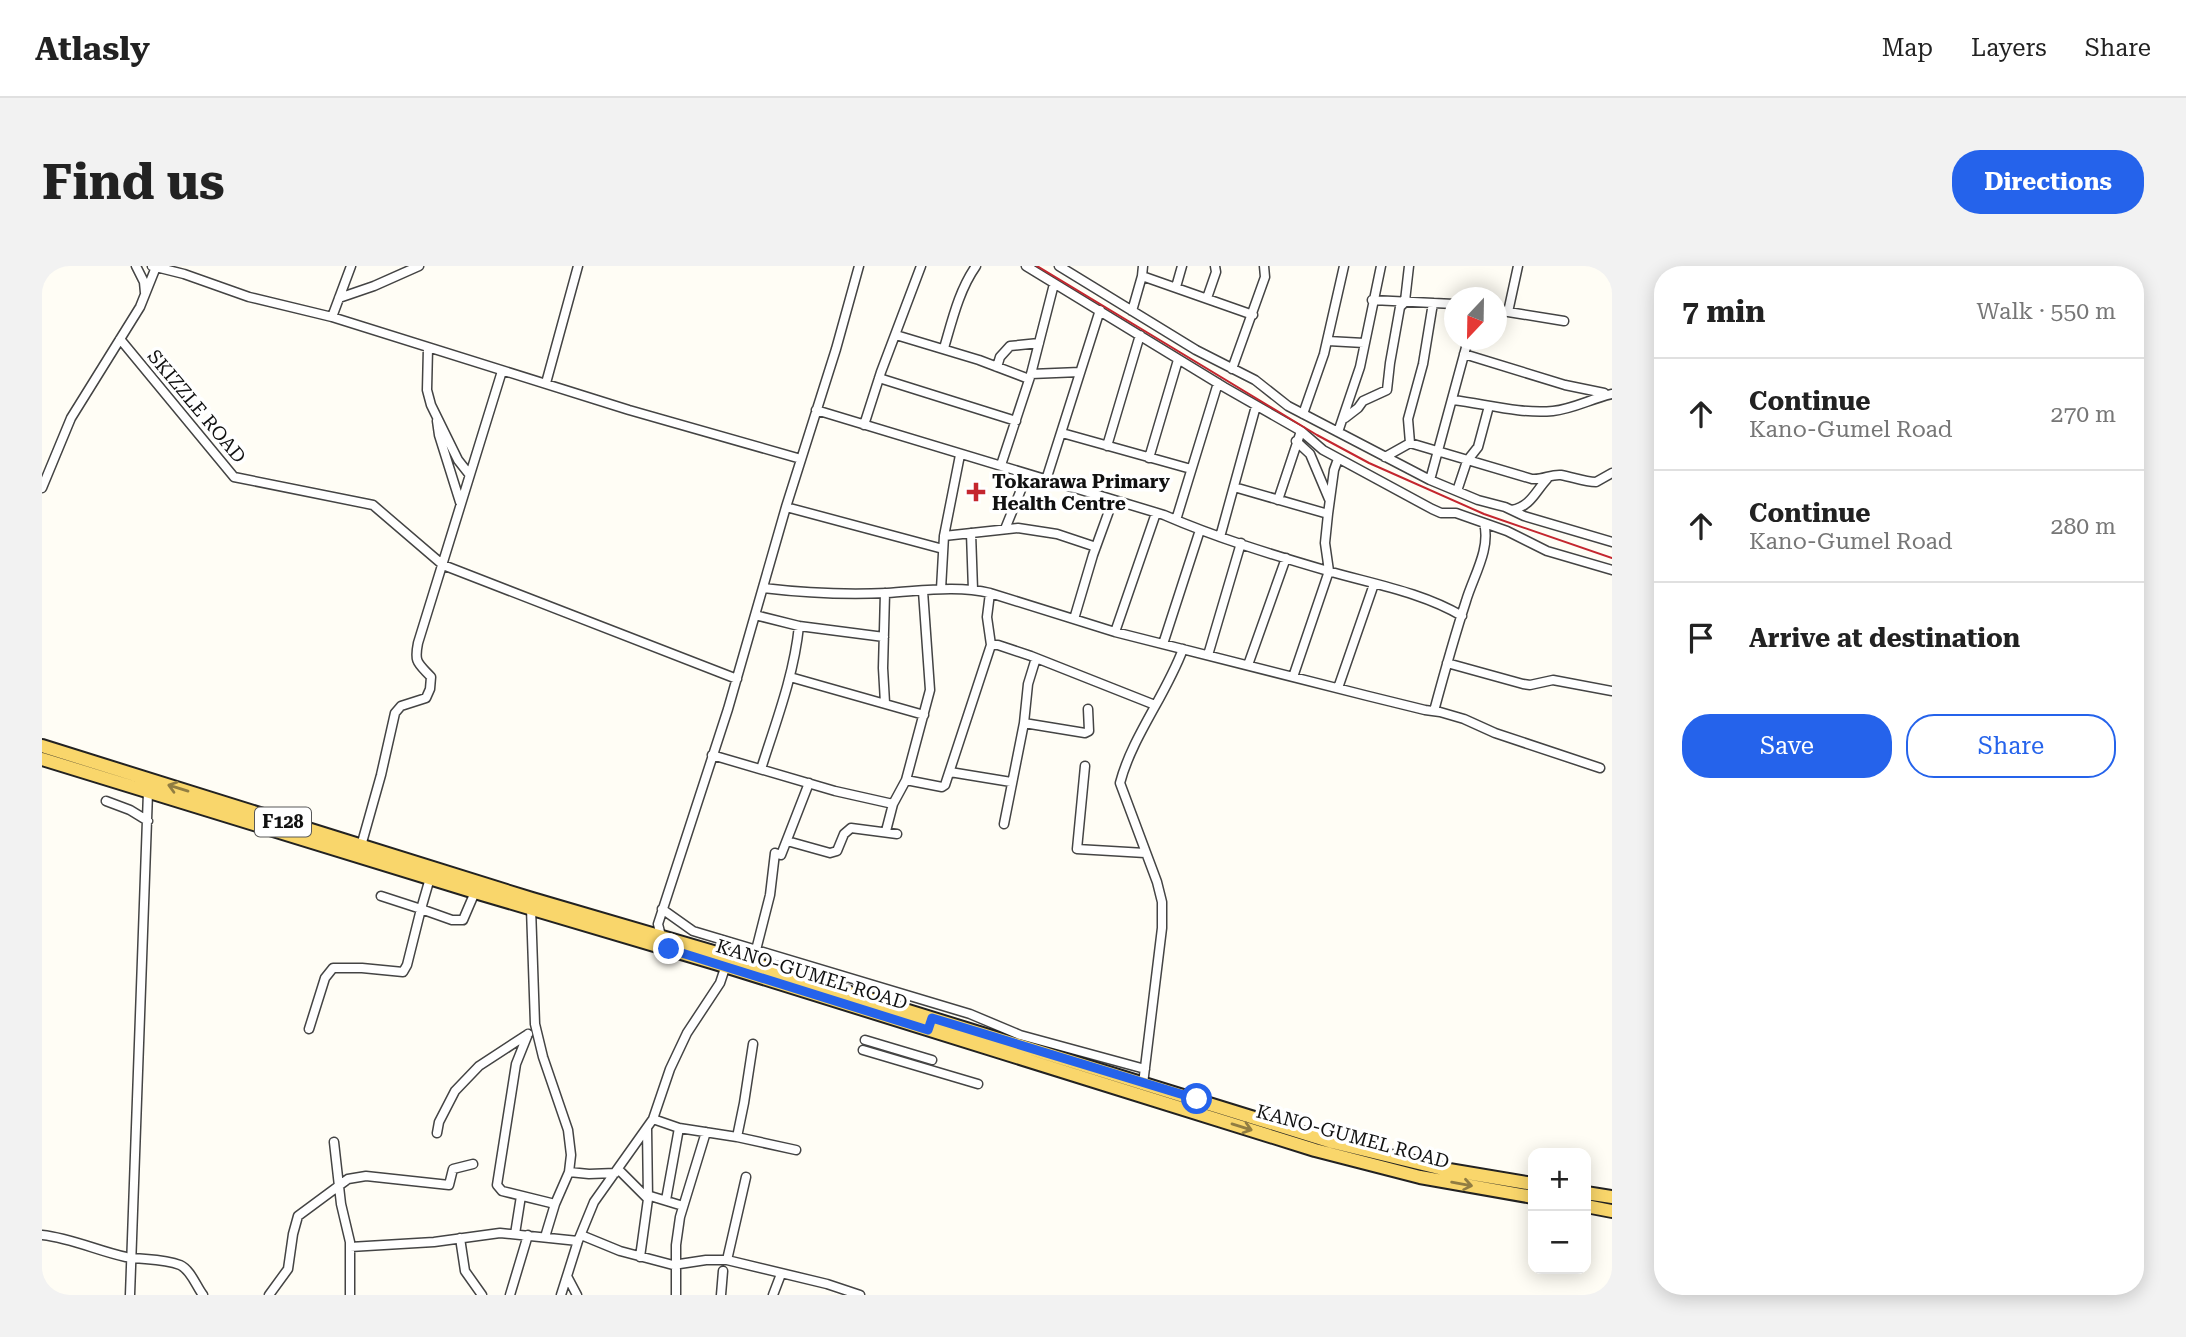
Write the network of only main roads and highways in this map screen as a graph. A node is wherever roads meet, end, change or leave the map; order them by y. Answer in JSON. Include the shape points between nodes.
{"nodes":[{"id":1,"x":42,"y":746,"type":"edge"},
{"id":2,"x":42,"y":759,"type":"edge"},
{"id":3,"x":458,"y":881,"type":"junction"},
{"id":4,"x":930,"y":1024,"type":"junction"},
{"id":5,"x":1421,"y":1171,"type":"junction"},
{"id":6,"x":1528,"y":1183,"type":"edge"},
{"id":7,"x":1591,"y":1194,"type":"edge"},
{"id":8,"x":1528,"y":1196,"type":"edge"},
{"id":9,"x":1612,"y":1197,"type":"edge"},
{"id":10,"x":1591,"y":1207,"type":"edge"},
{"id":11,"x":1612,"y":1211,"type":"edge"}],
"edges":[{"from":3,"to":1,"type":"main road","name":"KANO-GUMEL ROAD","number":"F128","one_way":true},
{"from":2,"to":3,"type":"main road","name":"KANO-GUMEL ROAD","number":"F128","via":[[430,878]]},
{"from":3,"to":4,"type":"main road","name":"KANO-GUMEL ROAD","number":"F128","via":[[661,936]]},
{"from":3,"to":4,"type":"main road","name":"KANO-GUMEL ROAD","number":"F128","via":[[475,892],[725,968]]},
{"from":4,"to":5,"type":"main road","name":"KANO-GUMEL ROAD","number":"F128","via":[[1143,1084]]},
{"from":4,"to":5,"type":"main road","name":"KANO-GUMEL ROAD","number":"F128","one_way":true,"via":[[1302,1146]]},
{"from":5,"to":6,"type":"main road","name":"KANO-GUMEL ROAD","number":"F128"},
{"from":5,"to":8,"type":"main road","name":"KANO-GUMEL ROAD","number":"F128","one_way":true},
{"from":7,"to":9,"type":"main road"},
{"from":10,"to":11,"type":"main road"}]}
